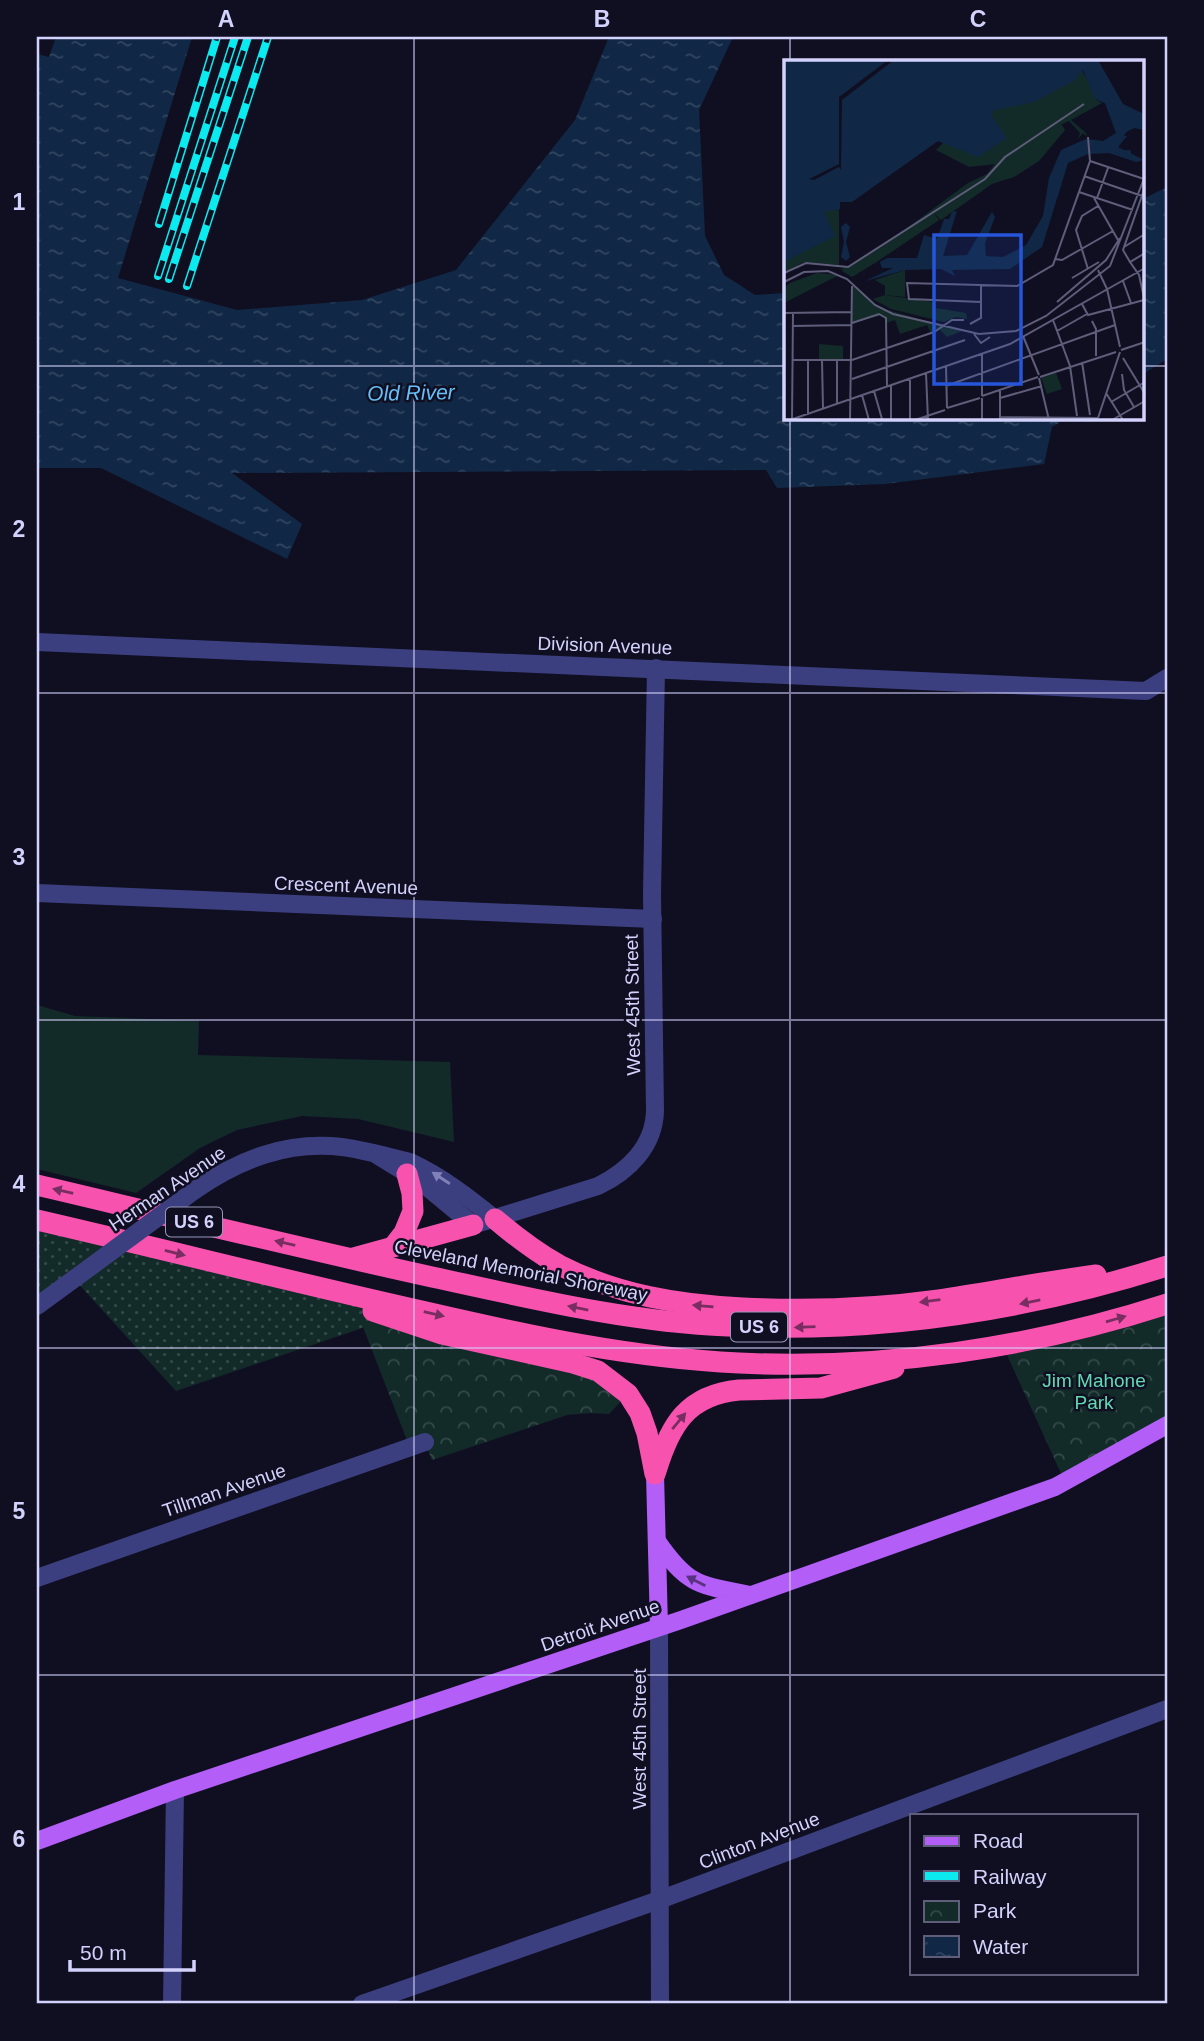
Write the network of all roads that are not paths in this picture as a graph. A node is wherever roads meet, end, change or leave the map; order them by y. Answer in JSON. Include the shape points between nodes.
{"nodes":[{"id":1,"x":37,"y":642,"type":"edge"},
{"id":2,"x":656,"y":668,"type":"junction"},
{"id":3,"x":1167,"y":678,"type":"edge"},
{"id":4,"x":37,"y":892,"type":"edge"},
{"id":5,"x":653,"y":919,"type":"junction"},
{"id":6,"x":377,"y":1156,"type":"junction"},
{"id":7,"x":407,"y":1174,"type":"junction"},
{"id":8,"x":37,"y":1185,"type":"edge"},
{"id":9,"x":495,"y":1219,"type":"junction"},
{"id":10,"x":37,"y":1220,"type":"edge"},
{"id":11,"x":473,"y":1225,"type":"junction"},
{"id":12,"x":393,"y":1247,"type":"junction"},
{"id":13,"x":351,"y":1259,"type":"junction"},
{"id":14,"x":1167,"y":1265,"type":"edge"},
{"id":15,"x":295,"y":1283,"type":"junction"},
{"id":16,"x":1167,"y":1304,"type":"edge"},
{"id":17,"x":37,"y":1306,"type":"edge"},
{"id":18,"x":953,"y":1352,"type":"junction"},
{"id":19,"x":1167,"y":1425,"type":"edge"},
{"id":20,"x":425,"y":1442,"type":"dead end"},
{"id":21,"x":655,"y":1474,"type":"junction"},
{"id":22,"x":657,"y":1541,"type":"junction"},
{"id":23,"x":37,"y":1578,"type":"edge"},
{"id":24,"x":750,"y":1595,"type":"junction"},
{"id":25,"x":659,"y":1627,"type":"junction"},
{"id":26,"x":1167,"y":1709,"type":"edge"},
{"id":27,"x":174,"y":1790,"type":"junction"},
{"id":28,"x":37,"y":1842,"type":"edge"},
{"id":29,"x":659,"y":1900,"type":"junction"},
{"id":30,"x":172,"y":2004,"type":"edge"},
{"id":31,"x":362,"y":2004,"type":"edge"},
{"id":32,"x":660,"y":2004,"type":"edge"}],
"edges":[{"from":1,"to":2,"type":"street","name":"Division Avenue"},
{"from":2,"to":3,"type":"street","name":"Division Avenue","via":[[1146,691]]},
{"from":2,"to":5,"type":"street","name":"West 45th Street"},
{"from":4,"to":5,"type":"street","name":"Crescent Avenue"},
{"from":5,"to":9,"type":"street","name":"West 45th Street","via":[[655,1111],[649,1140],[631,1165],[606,1182]]},
{"from":6,"to":7,"type":"street","name":"Herman Avenue"},
{"from":9,"to":6,"type":"street","name":"Herman Avenue","one_way":true,"via":[[429,1171]]},
{"from":6,"to":17,"type":"street","name":"Herman Avenue","bridge":true,"via":[[327,1146],[251,1158],[195,1190]]},
{"from":7,"to":11,"type":"street","name":"Herman Avenue"},
{"from":7,"to":12,"type":"highway","via":[[413,1211]]},
{"from":13,"to":8,"type":"highway","name":"Cleveland Memorial Shoreway","number":"US 6","one_way":true},
{"from":9,"to":11,"type":"street","name":"West 45th Street"},
{"from":14,"to":9,"type":"highway","one_way":true,"via":[[907,1303],[728,1308],[655,1300],[599,1283],[545,1257]]},
{"from":10,"to":15,"type":"highway","number":"US 6","one_way":true},
{"from":11,"to":12,"type":"highway"},
{"from":12,"to":13,"type":"highway"},
{"from":14,"to":13,"type":"highway","name":"Cleveland Memorial Shoreway","number":"US 6","one_way":true,"via":[[1056,1297],[968,1314],[780,1328],[698,1325],[610,1314]]},
{"from":15,"to":18,"type":"highway","number":"US 6","one_way":true,"via":[[562,1342],[649,1356],[803,1364]]},
{"from":15,"to":21,"type":"highway","via":[[403,1323],[598,1371],[628,1394],[640,1413]]},
{"from":18,"to":16,"type":"highway","number":"US 6","one_way":true,"via":[[1069,1331]]},
{"from":21,"to":18,"type":"highway","one_way":true,"via":[[672,1429],[709,1397],[739,1390],[821,1388]]},
{"from":19,"to":24,"type":"main road","name":"Detroit Avenue","via":[[1055,1487]]},
{"from":20,"to":23,"type":"street","name":"Tillman Avenue"},
{"from":21,"to":22,"type":"main road","name":"West 45th Street"},
{"from":24,"to":22,"type":"main road","one_way":true,"via":[[692,1581]]},
{"from":22,"to":25,"type":"main road","name":"West 45th Street"},
{"from":24,"to":25,"type":"main road","name":"Detroit Avenue"},
{"from":25,"to":27,"type":"main road","name":"Detroit Avenue"},
{"from":25,"to":29,"type":"street","name":"West 45th Street"},
{"from":26,"to":29,"type":"street","name":"Clinton Avenue"},
{"from":27,"to":28,"type":"main road","name":"Detroit Avenue"},
{"from":27,"to":30,"type":"street"},
{"from":29,"to":31,"type":"street","name":"Clinton Avenue"},
{"from":29,"to":32,"type":"street","name":"West 45th Street"}]}
